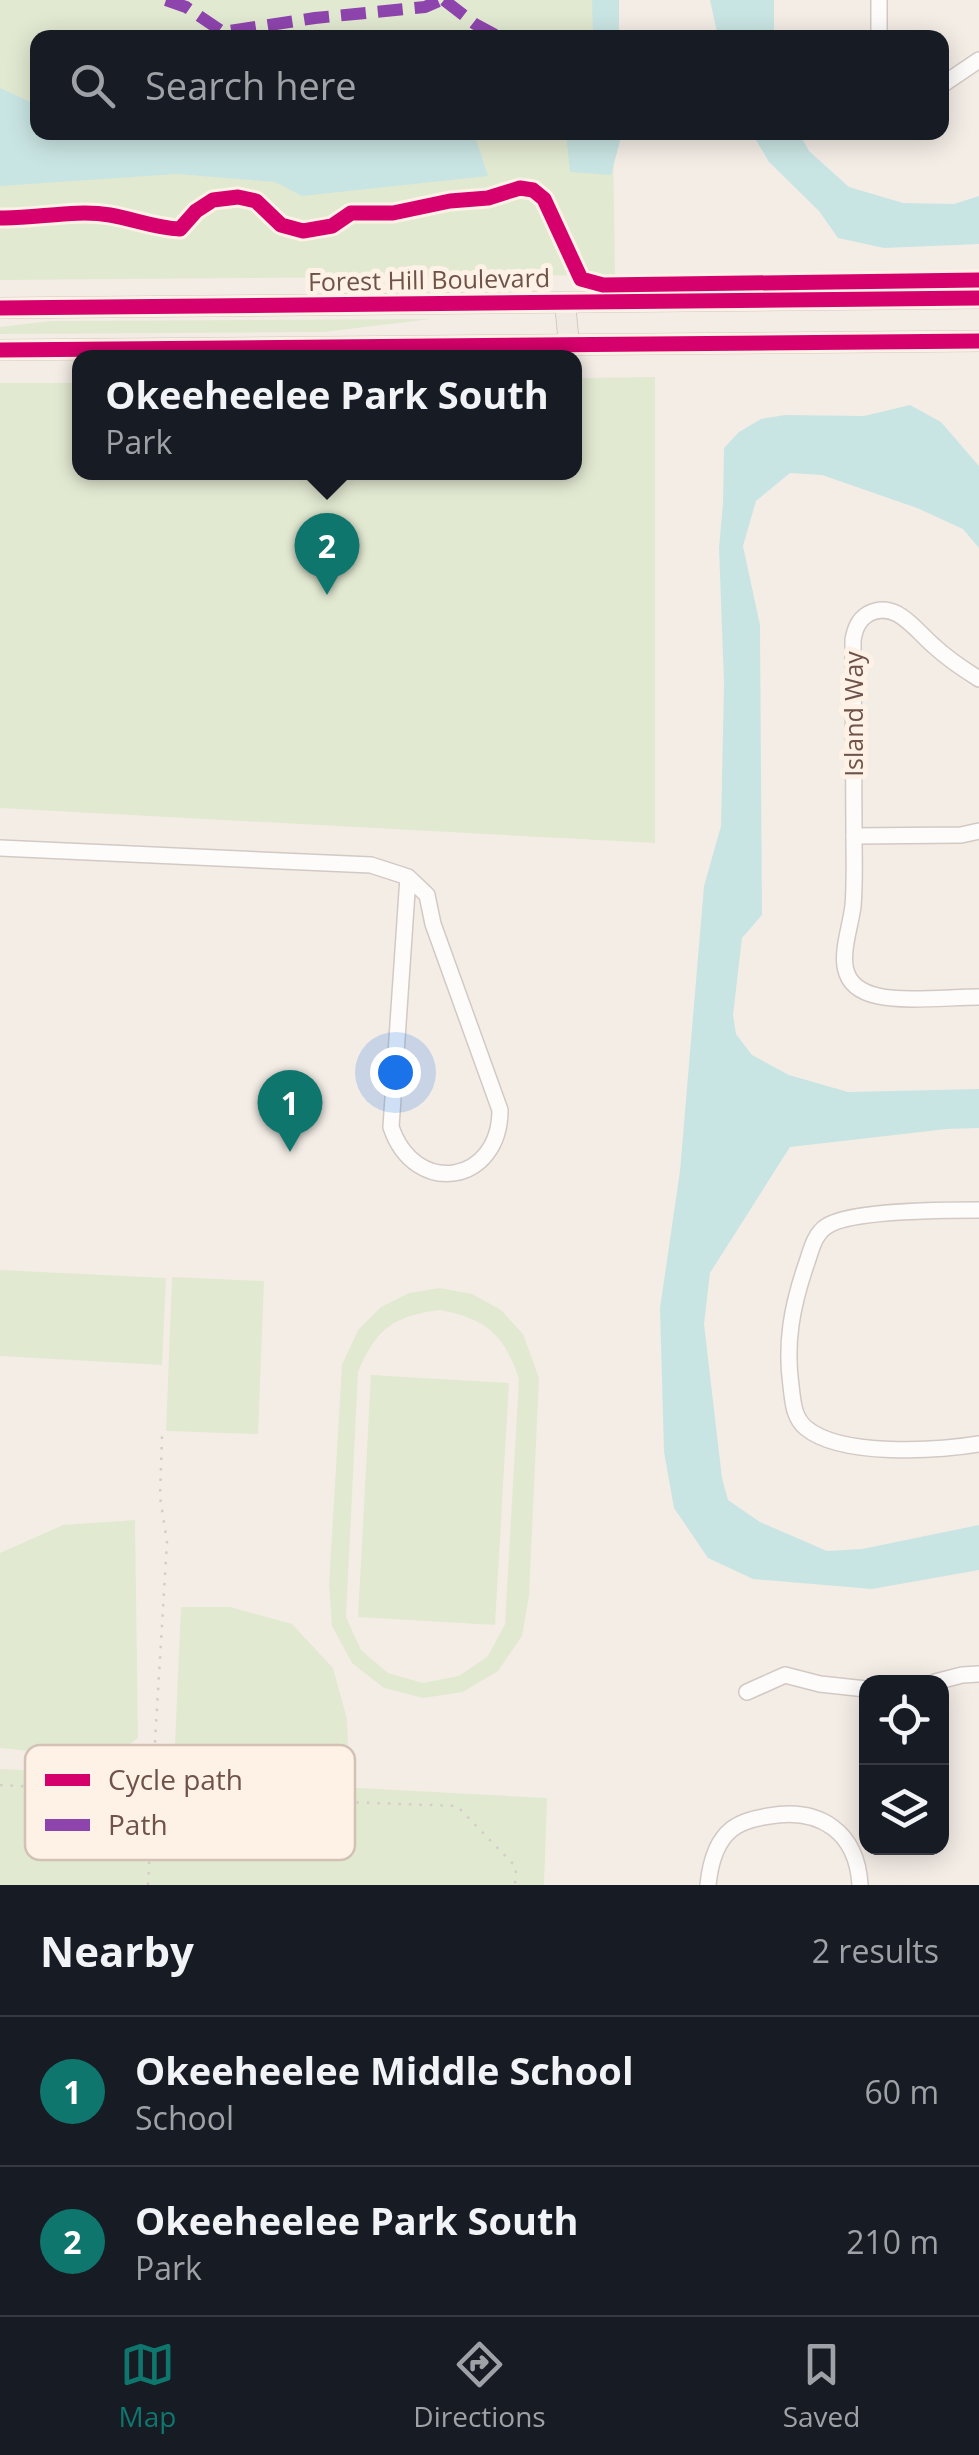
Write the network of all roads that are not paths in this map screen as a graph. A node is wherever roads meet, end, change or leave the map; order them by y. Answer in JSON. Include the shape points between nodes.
{"nodes":[{"id":1,"x":879,"y":0,"type":"edge"},
{"id":2,"x":879,"y":30,"type":"edge"},
{"id":3,"x":979,"y":60,"type":"edge"},
{"id":4,"x":949,"y":80,"type":"edge"},
{"id":5,"x":979,"y":298,"type":"edge"},
{"id":6,"x":566,"y":303,"type":"junction"},
{"id":7,"x":0,"y":308,"type":"edge"},
{"id":8,"x":979,"y":341,"type":"edge"},
{"id":9,"x":569,"y":345,"type":"junction"},
{"id":10,"x":0,"y":350,"type":"edge"},
{"id":11,"x":979,"y":680,"type":"edge"},
{"id":12,"x":979,"y":831,"type":"edge"},
{"id":13,"x":854,"y":836,"type":"junction"},
{"id":14,"x":0,"y":848,"type":"edge"},
{"id":15,"x":408,"y":877,"type":"junction"},
{"id":16,"x":979,"y":997,"type":"edge"},
{"id":17,"x":979,"y":1210,"type":"edge"},
{"id":18,"x":979,"y":1444,"type":"edge"},
{"id":19,"x":979,"y":1674,"type":"edge"},
{"id":20,"x":949,"y":1678,"type":"edge"},
{"id":21,"x":859,"y":1688,"type":"edge"},
{"id":22,"x":747,"y":1692,"type":"dead end"},
{"id":23,"x":708,"y":1885,"type":"edge"},
{"id":24,"x":860,"y":1885,"type":"edge"}],
"edges":[{"from":1,"to":2,"type":"street"},
{"from":3,"to":4,"type":"street"},
{"from":5,"to":6,"type":"main road","name":"Forest Hill Boulevard"},
{"from":6,"to":7,"type":"main road","name":"Forest Hill Boulevard"},
{"from":6,"to":9,"type":"main road"},
{"from":8,"to":9,"type":"main road"},
{"from":9,"to":10,"type":"main road"},
{"from":11,"to":13,"type":"street","name":"Island Way","via":[[894,612],[861,619],[853,640]]},
{"from":12,"to":13,"type":"street"},
{"from":13,"to":16,"type":"street","name":"Island Way","via":[[852,912],[843,950],[852,981],[886,998]]},
{"from":14,"to":15,"type":"street","via":[[371,865]]},
{"from":15,"to":15,"type":"street","via":[[391,1127],[396,1144],[421,1168],[454,1173],[495,1143],[500,1110],[427,896]]},
{"from":17,"to":18,"type":"street","via":[[864,1215],[820,1231],[795,1296],[788,1350],[794,1407],[816,1434],[905,1450]]},
{"from":19,"to":20,"type":"street"},
{"from":21,"to":22,"type":"street","via":[[784,1675]]},
{"from":23,"to":24,"type":"street","via":[[717,1848],[731,1829],[784,1813],[836,1829],[853,1849]]}]}
